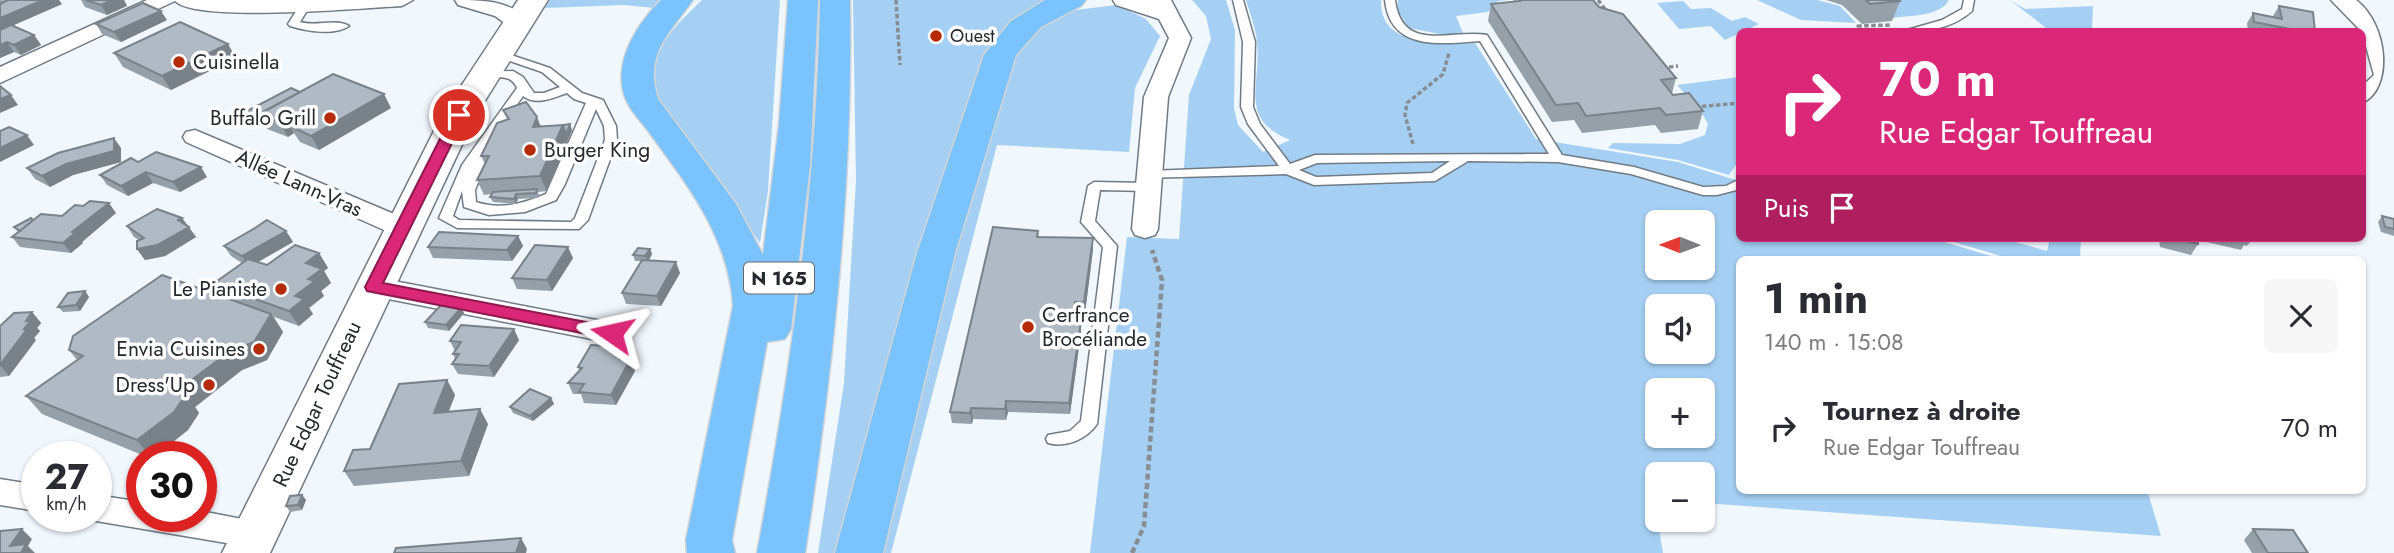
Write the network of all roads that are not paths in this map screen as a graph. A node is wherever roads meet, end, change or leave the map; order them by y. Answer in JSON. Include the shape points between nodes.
{"nodes":[{"id":1,"x":165,"y":0,"type":"edge"},
{"id":2,"x":186,"y":0,"type":"edge"},
{"id":3,"x":402,"y":0,"type":"edge"},
{"id":4,"x":466,"y":0,"type":"edge"},
{"id":5,"x":678,"y":0,"type":"edge"},
{"id":6,"x":692,"y":0,"type":"edge"},
{"id":7,"x":803,"y":0,"type":"edge"},
{"id":8,"x":835,"y":0,"type":"edge"},
{"id":9,"x":1071,"y":0,"type":"edge"},
{"id":10,"x":1124,"y":0,"type":"edge"},
{"id":11,"x":1238,"y":0,"type":"edge"},
{"id":12,"x":1390,"y":0,"type":"edge"},
{"id":13,"x":1969,"y":0,"type":"edge"},
{"id":14,"x":2342,"y":0,"type":"edge"},
{"id":15,"x":369,"y":1,"type":"edge"},
{"id":16,"x":306,"y":4,"type":"junction"},
{"id":17,"x":1164,"y":8,"type":"edge"},
{"id":18,"x":525,"y":11,"type":"edge"},
{"id":19,"x":343,"y":26,"type":"dead end"},
{"id":20,"x":1922,"y":28,"type":"edge"},
{"id":21,"x":643,"y":50,"type":"junction"},
{"id":22,"x":490,"y":66,"type":"junction"},
{"id":23,"x":0,"y":76,"type":"edge"},
{"id":24,"x":523,"y":88,"type":"junction"},
{"id":25,"x":568,"y":88,"type":"junction"},
{"id":26,"x":2366,"y":94,"type":"edge"},
{"id":27,"x":593,"y":100,"type":"junction"},
{"id":28,"x":503,"y":117,"type":"junction"},
{"id":29,"x":195,"y":137,"type":"dead end"},
{"id":30,"x":1465,"y":157,"type":"junction"},
{"id":31,"x":1558,"y":158,"type":"junction"},
{"id":32,"x":1289,"y":170,"type":"junction"},
{"id":33,"x":1148,"y":181,"type":"junction"},
{"id":34,"x":1736,"y":186,"type":"edge"},
{"id":35,"x":403,"y":228,"type":"junction"},
{"id":36,"x":1145,"y":229,"type":"road end"},
{"id":37,"x":373,"y":287,"type":"junction"},
{"id":38,"x":612,"y":333,"type":"dead end"},
{"id":39,"x":1054,"y":439,"type":"dead end"},
{"id":40,"x":0,"y":492,"type":"edge"},
{"id":41,"x":21,"y":495,"type":"edge"},
{"id":42,"x":205,"y":532,"type":"edge"},
{"id":43,"x":251,"y":544,"type":"edge"},
{"id":44,"x":711,"y":553,"type":"edge"},
{"id":45,"x":728,"y":553,"type":"edge"},
{"id":46,"x":780,"y":553,"type":"edge"},
{"id":47,"x":859,"y":553,"type":"edge"}],
"edges":[{"from":1,"to":23,"type":"street"},
{"from":2,"to":16,"type":"street","via":[[239,7]]},
{"from":3,"to":15,"type":"street"},
{"from":4,"to":18,"type":"street"},
{"from":5,"to":21,"type":"highway","via":[[660,16]]},
{"from":6,"to":21,"type":"highway"},
{"from":7,"to":45,"type":"highway","number":"N 165","via":[[785,239]]},
{"from":8,"to":46,"type":"highway","number":"N 165","via":[[822,244]]},
{"from":9,"to":47,"type":"highway","via":[[1029,19],[1000,55],[936,253]]},
{"from":10,"to":17,"type":"street"},
{"from":11,"to":32,"type":"lane","via":[[1249,42],[1247,107],[1254,124]]},
{"from":12,"to":31,"type":"lane","via":[[1390,16],[1405,33],[1483,37]]},
{"from":13,"to":20,"type":"lane","via":[[1967,11],[1956,20]]},
{"from":14,"to":26,"type":"street","via":[[2372,28],[2386,75]]},
{"from":15,"to":16,"type":"street"},
{"from":16,"to":19,"type":"lane","via":[[294,24]]},
{"from":17,"to":33,"type":"street","via":[[1180,38],[1156,97]]},
{"from":18,"to":22,"type":"street","name":"Rue Edgar Touffreau"},
{"from":21,"to":44,"type":"highway","via":[[641,99],[743,245],[753,285],[753,306],[709,540]]},
{"from":22,"to":24,"type":"lane","via":[[519,79]]},
{"from":22,"to":25,"type":"lane","via":[[511,58],[545,69]]},
{"from":22,"to":35,"type":"street","name":"Rue Edgar Touffreau","via":[[459,115]]},
{"from":24,"to":25,"type":"lane","via":[[531,97]]},
{"from":24,"to":28,"type":"lane"},
{"from":25,"to":27,"type":"lane"},
{"from":27,"to":28,"type":"lane","via":[[551,197],[525,208],[475,209],[469,204],[469,190]]},
{"from":27,"to":28,"type":"lane","via":[[610,126],[611,139],[575,226],[457,223],[446,218],[469,161]]},
{"from":29,"to":35,"type":"street","name":"Allée Lann-Vras"},
{"from":30,"to":31,"type":"lane"},
{"from":30,"to":32,"type":"lane","via":[[1315,159]]},
{"from":30,"to":32,"type":"lane","via":[[1435,177],[1314,181]]},
{"from":31,"to":34,"type":"lane","via":[[1632,171],[1691,189]]},
{"from":32,"to":33,"type":"lane"},
{"from":33,"to":36,"type":"street"},
{"from":33,"to":39,"type":"lane","via":[[1094,186],[1088,222],[1110,246],[1089,424],[1074,436]]},
{"from":35,"to":37,"type":"street","name":"Rue Edgar Touffreau"},
{"from":37,"to":38,"type":"street"},
{"from":37,"to":43,"type":"street","name":"Rue Edgar Touffreau"},
{"from":40,"to":41,"type":"street"},
{"from":42,"to":43,"type":"street"}]}
